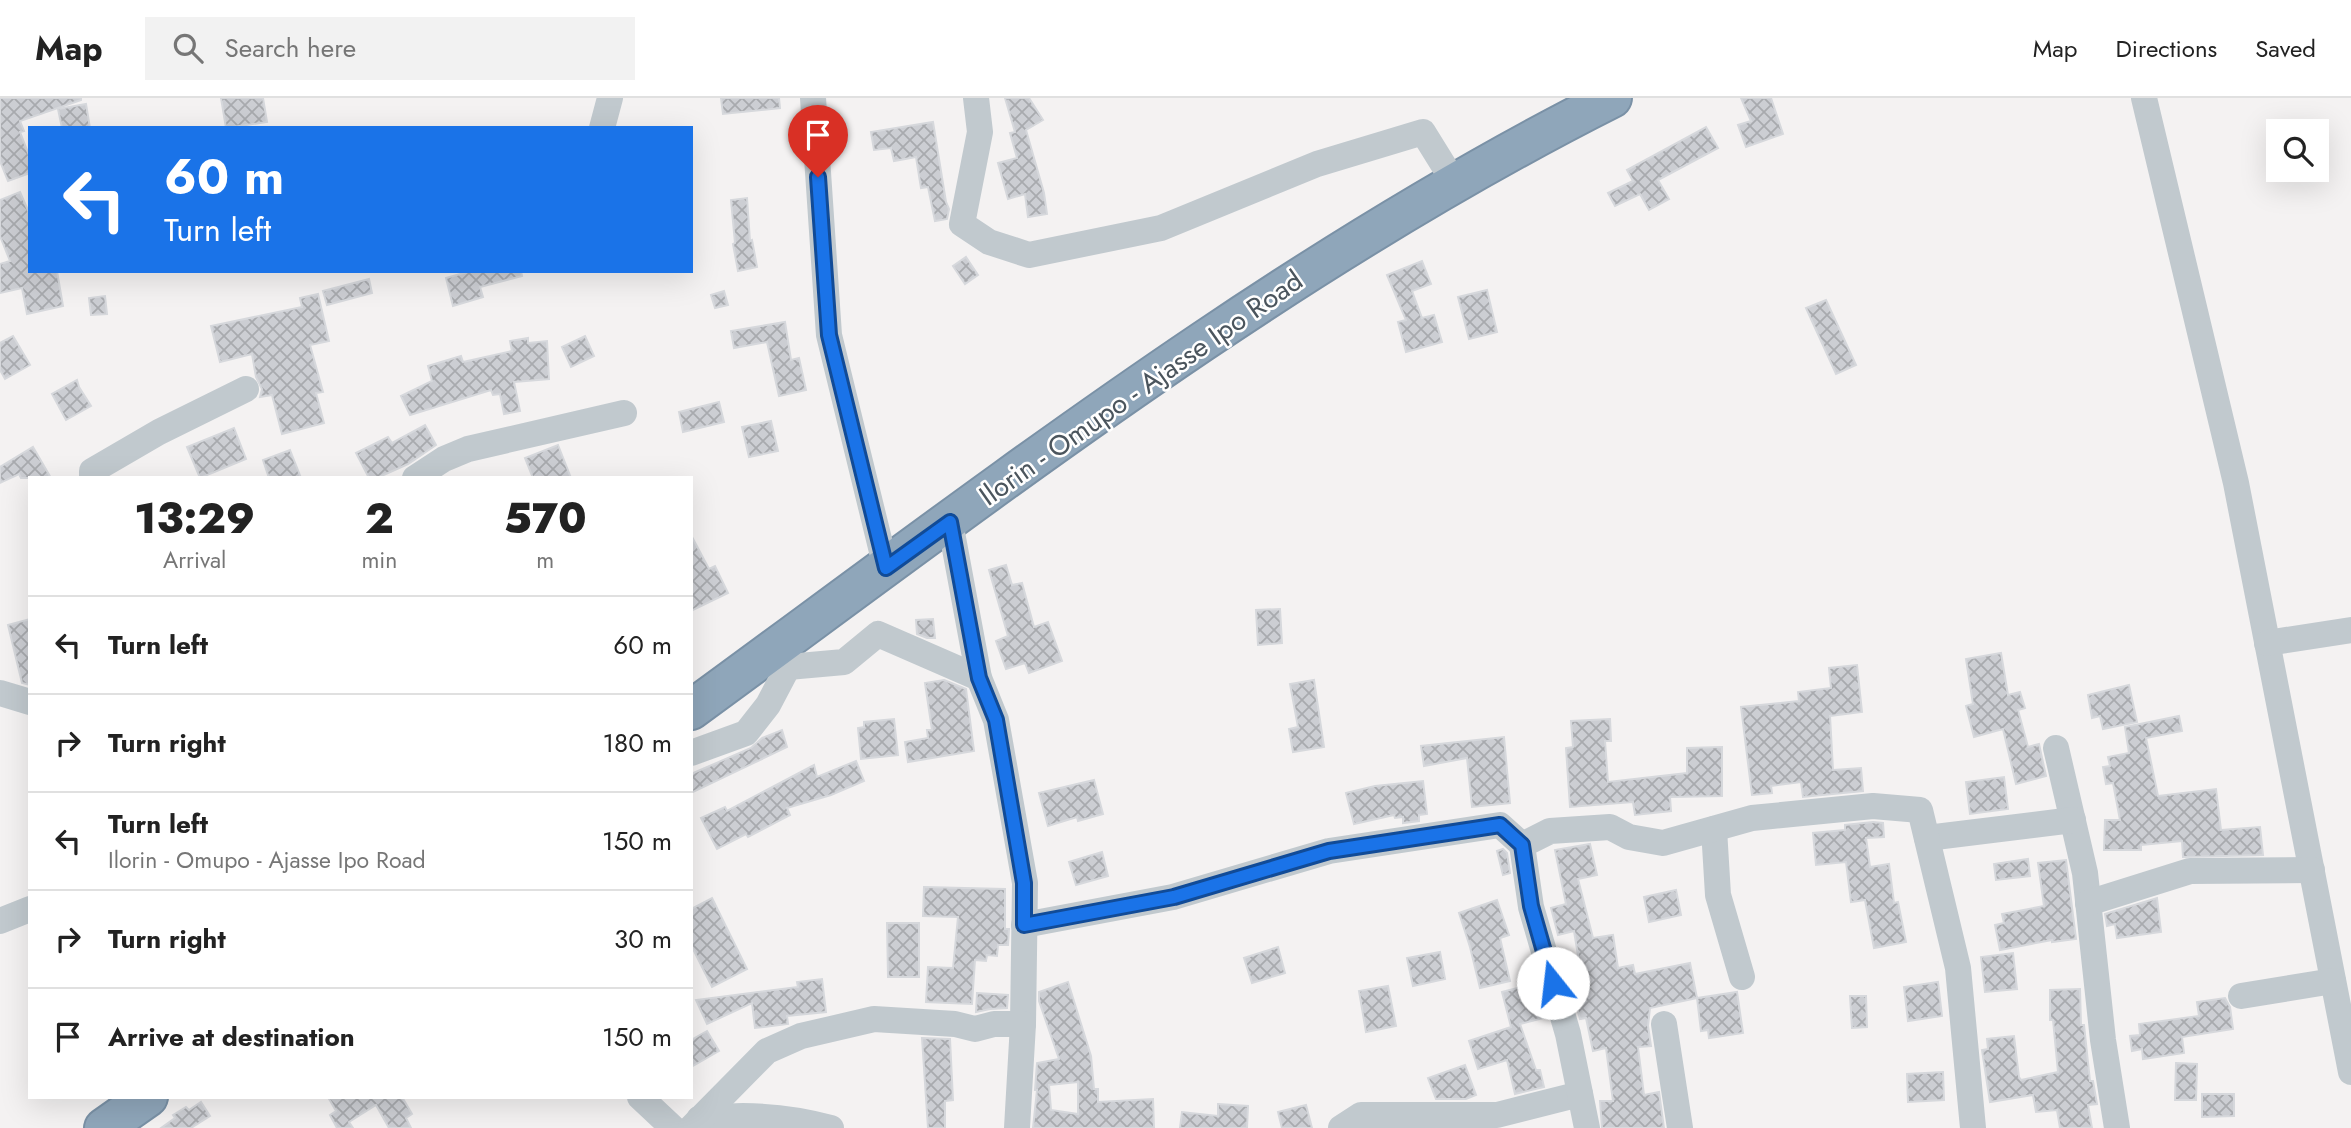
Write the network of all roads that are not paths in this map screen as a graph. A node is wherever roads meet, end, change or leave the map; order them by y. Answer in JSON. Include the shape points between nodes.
{"nodes":[{"id":1,"x":610,"y":98,"type":"edge"},
{"id":2,"x":813,"y":98,"type":"edge"},
{"id":3,"x":976,"y":98,"type":"edge"},
{"id":4,"x":1612,"y":98,"type":"edge"},
{"id":5,"x":2144,"y":98,"type":"edge"},
{"id":6,"x":603,"y":126,"type":"edge"},
{"id":7,"x":1454,"y":183,"type":"junction"},
{"id":8,"x":246,"y":389,"type":"dead end"},
{"id":9,"x":624,"y":413,"type":"dead end"},
{"id":10,"x":92,"y":476,"type":"edge"},
{"id":11,"x":418,"y":476,"type":"edge"},
{"id":12,"x":950,"y":522,"type":"junction"},
{"id":13,"x":886,"y":568,"type":"junction"},
{"id":14,"x":2351,"y":630,"type":"edge"},
{"id":15,"x":2267,"y":643,"type":"junction"},
{"id":16,"x":784,"y":656,"type":"junction"},
{"id":17,"x":979,"y":678,"type":"junction"},
{"id":18,"x":0,"y":693,"type":"edge"},
{"id":19,"x":28,"y":701,"type":"edge"},
{"id":20,"x":693,"y":709,"type":"edge"},
{"id":21,"x":2056,"y":748,"type":"dead end"},
{"id":22,"x":693,"y":752,"type":"edge"},
{"id":23,"x":2073,"y":820,"type":"junction"},
{"id":24,"x":1714,"y":829,"type":"junction"},
{"id":25,"x":1927,"y":838,"type":"junction"},
{"id":26,"x":1522,"y":845,"type":"junction"},
{"id":27,"x":2312,"y":870,"type":"junction"},
{"id":28,"x":2088,"y":903,"type":"junction"},
{"id":29,"x":28,"y":910,"type":"edge"},
{"id":30,"x":0,"y":920,"type":"edge"},
{"id":31,"x":1024,"y":925,"type":"junction"},
{"id":32,"x":1742,"y":977,"type":"dead end"},
{"id":33,"x":2333,"y":981,"type":"junction"},
{"id":34,"x":2241,"y":996,"type":"dead end"},
{"id":35,"x":1023,"y":1024,"type":"junction"},
{"id":36,"x":1664,"y":1024,"type":"dead end"},
{"id":37,"x":2351,"y":1072,"type":"edge"},
{"id":38,"x":1580,"y":1094,"type":"junction"},
{"id":39,"x":146,"y":1099,"type":"edge"},
{"id":40,"x":1413,"y":1121,"type":"edge"},
{"id":41,"x":695,"y":1123,"type":"edge"},
{"id":42,"x":103,"y":1128,"type":"edge"},
{"id":43,"x":831,"y":1128,"type":"edge"},
{"id":44,"x":1017,"y":1128,"type":"edge"},
{"id":45,"x":1341,"y":1128,"type":"edge"},
{"id":46,"x":1587,"y":1128,"type":"edge"},
{"id":47,"x":1680,"y":1128,"type":"edge"},
{"id":48,"x":1973,"y":1128,"type":"edge"},
{"id":49,"x":2117,"y":1128,"type":"edge"}],
"edges":[{"from":1,"to":6,"type":"street"},
{"from":2,"to":13,"type":"street","via":[[829,335]]},
{"from":3,"to":7,"type":"street","via":[[980,132],[962,224],[989,242],[1029,255],[1161,228],[1317,164],[1423,132]]},
{"from":4,"to":7,"type":"highway","name":"Ilorin - Omupo - Ajasse Ipo Road"},
{"from":5,"to":15,"type":"street","via":[[2236,483]]},
{"from":7,"to":12,"type":"highway","name":"Ilorin - Omupo - Ajasse Ipo Road","via":[[1321,263],[1193,349]]},
{"from":8,"to":10,"type":"street","via":[[134,446],[92,471]]},
{"from":9,"to":11,"type":"street","via":[[468,449]]},
{"from":12,"to":13,"type":"highway","name":"Ilorin - Omupo - Ajasse Ipo Road"},
{"from":12,"to":17,"type":"street"},
{"from":13,"to":16,"type":"highway","name":"Ilorin - Omupo - Ajasse Ipo Road"},
{"from":14,"to":15,"type":"street"},
{"from":15,"to":27,"type":"street"},
{"from":16,"to":17,"type":"street","via":[[844,662],[878,634]]},
{"from":16,"to":20,"type":"highway","name":"Ilorin - Omupo - Ajasse Ipo Road"},
{"from":16,"to":22,"type":"street","via":[[768,705],[746,733]]},
{"from":17,"to":31,"type":"street","via":[[996,720],[1024,883]]},
{"from":18,"to":19,"type":"street"},
{"from":21,"to":23,"type":"street"},
{"from":23,"to":25,"type":"street"},
{"from":23,"to":28,"type":"street"},
{"from":24,"to":25,"type":"street","via":[[1752,818],[1873,806],[1920,810]]},
{"from":24,"to":26,"type":"street","via":[[1663,844],[1629,837],[1610,827],[1550,831]]},
{"from":24,"to":32,"type":"street","via":[[1718,895]]},
{"from":25,"to":48,"type":"street","via":[[1958,968]]},
{"from":26,"to":31,"type":"street","via":[[1500,825],[1329,851],[1174,897]]},
{"from":26,"to":38,"type":"street","via":[[1531,906],[1568,1034]]},
{"from":27,"to":28,"type":"street","via":[[2190,872]]},
{"from":27,"to":33,"type":"street"},
{"from":28,"to":49,"type":"street"},
{"from":29,"to":30,"type":"street"},
{"from":31,"to":35,"type":"street"},
{"from":33,"to":34,"type":"street"},
{"from":33,"to":37,"type":"street"},
{"from":35,"to":41,"type":"street","via":[[975,1029],[874,1019],[801,1036],[767,1051]]},
{"from":35,"to":44,"type":"street"},
{"from":36,"to":47,"type":"street"},
{"from":38,"to":40,"type":"street","via":[[1497,1115]]},
{"from":38,"to":46,"type":"street"},
{"from":39,"to":42,"type":"highway"},
{"from":40,"to":45,"type":"street","via":[[1362,1115]]},
{"from":41,"to":43,"type":"street","via":[[730,1115],[759,1115]]}]}
